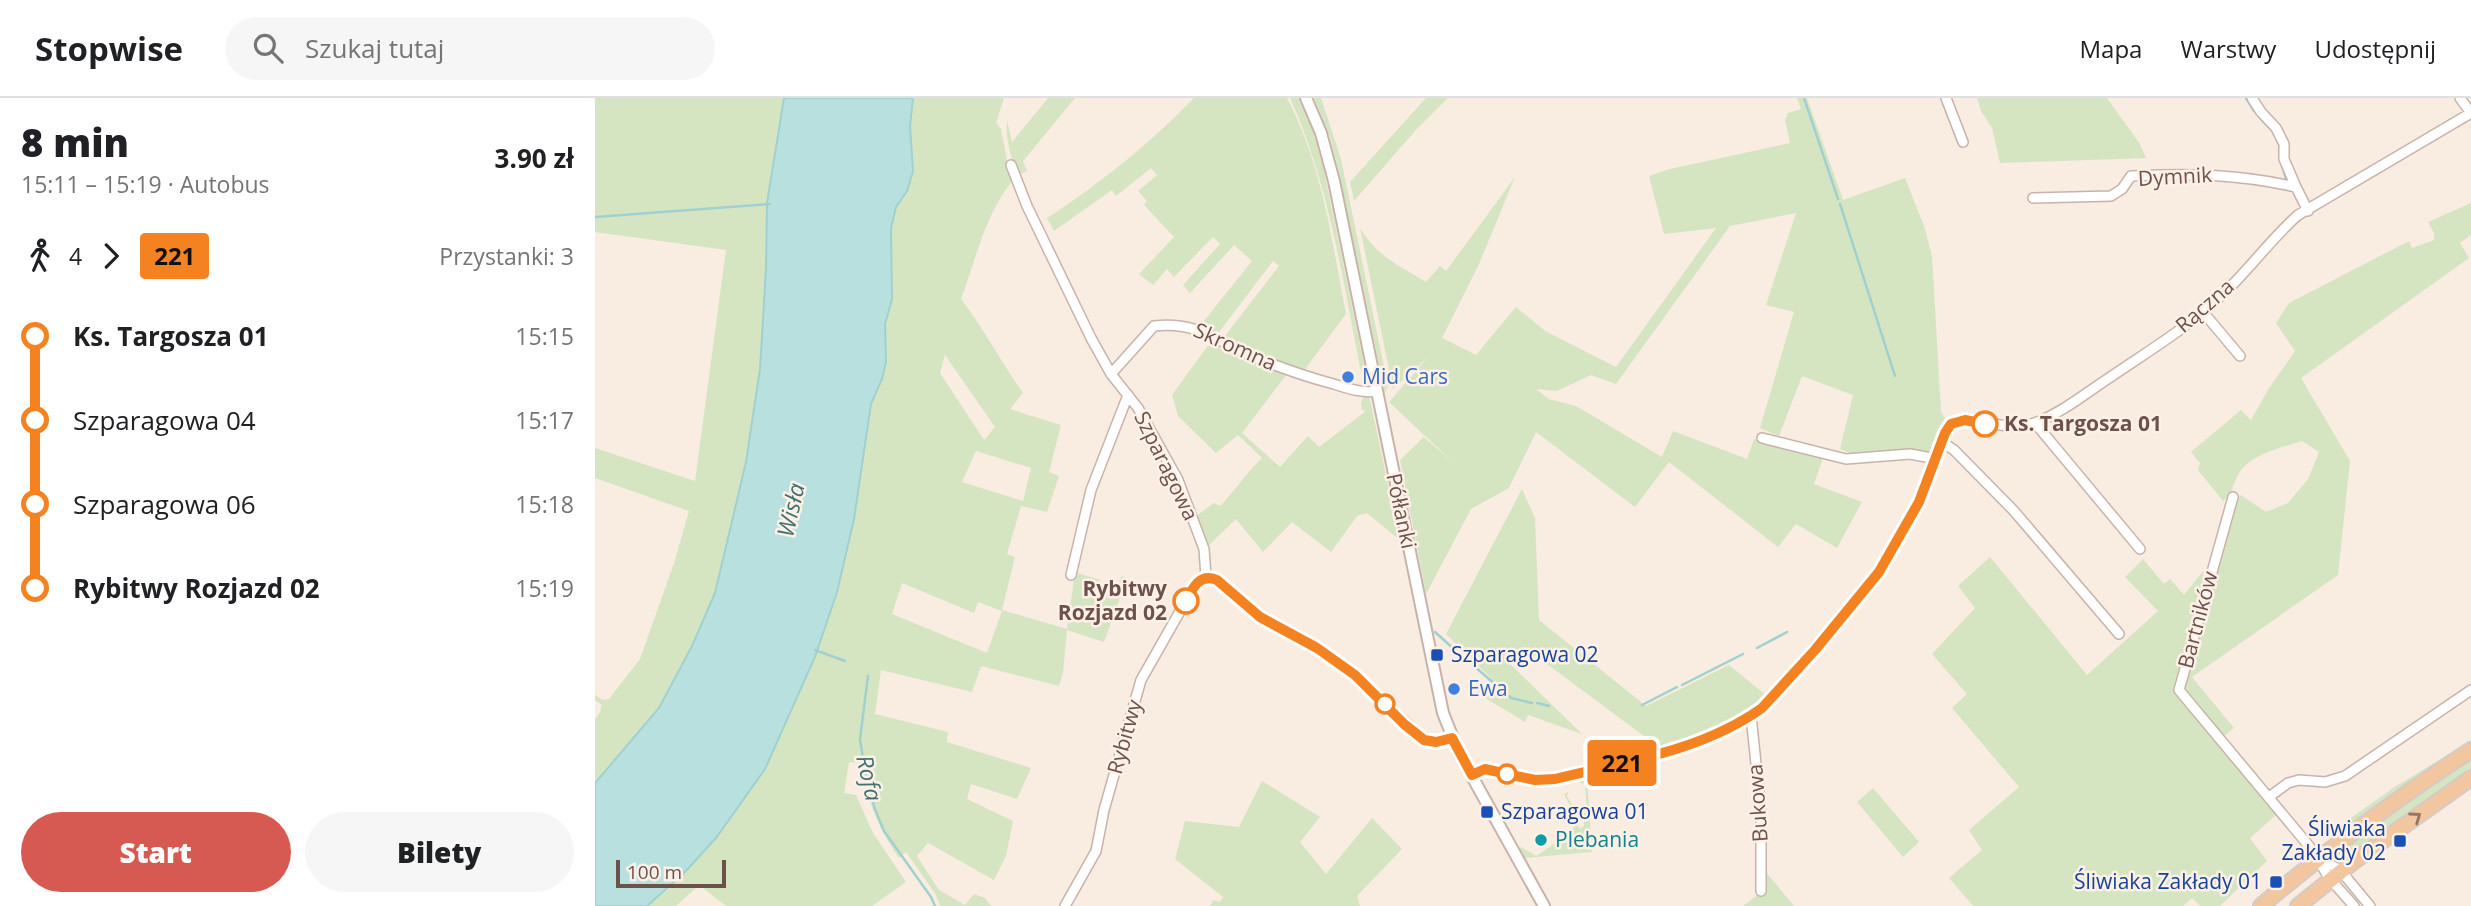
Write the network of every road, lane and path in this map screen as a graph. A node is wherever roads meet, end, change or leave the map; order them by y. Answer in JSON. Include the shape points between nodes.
{"nodes":[{"id":1,"x":1306,"y":98,"type":"edge"},
{"id":2,"x":1946,"y":98,"type":"edge"},
{"id":3,"x":2252,"y":98,"type":"edge"},
{"id":4,"x":2460,"y":98,"type":"edge"},
{"id":5,"x":2471,"y":113,"type":"edge"},
{"id":6,"x":1963,"y":142,"type":"dead end"},
{"id":7,"x":1011,"y":165,"type":"dead end"},
{"id":8,"x":2296,"y":187,"type":"junction"},
{"id":9,"x":2033,"y":198,"type":"dead end"},
{"id":10,"x":2308,"y":211,"type":"junction"},
{"id":11,"x":2203,"y":312,"type":"junction"},
{"id":12,"x":2239,"y":356,"type":"dead end"},
{"id":13,"x":1111,"y":373,"type":"junction"},
{"id":14,"x":1377,"y":391,"type":"junction"},
{"id":15,"x":1128,"y":395,"type":"junction"},
{"id":16,"x":2035,"y":423,"type":"junction"},
{"id":17,"x":1762,"y":438,"type":"dead end"},
{"id":18,"x":1942,"y":442,"type":"junction"},
{"id":19,"x":1937,"y":459,"type":"junction"},
{"id":20,"x":2233,"y":497,"type":"dead end"},
{"id":21,"x":2140,"y":550,"type":"dead end"},
{"id":22,"x":1070,"y":575,"type":"dead end"},
{"id":23,"x":1206,"y":578,"type":"junction"},
{"id":24,"x":2119,"y":634,"type":"dead end"},
{"id":25,"x":2471,"y":690,"type":"edge"},
{"id":26,"x":1751,"y":716,"type":"junction"},
{"id":27,"x":1452,"y":738,"type":"junction"},
{"id":28,"x":2471,"y":750,"type":"edge"},
{"id":29,"x":1472,"y":775,"type":"junction"},
{"id":30,"x":2471,"y":778,"type":"edge"},
{"id":31,"x":2269,"y":797,"type":"junction"},
{"id":32,"x":2318,"y":858,"type":"junction"},
{"id":33,"x":2336,"y":875,"type":"junction"},
{"id":34,"x":1761,"y":891,"type":"dead end"},
{"id":35,"x":1065,"y":906,"type":"edge"},
{"id":36,"x":1544,"y":906,"type":"edge"},
{"id":37,"x":2261,"y":906,"type":"edge"},
{"id":38,"x":2298,"y":906,"type":"edge"},
{"id":39,"x":2354,"y":906,"type":"edge"},
{"id":40,"x":2370,"y":906,"type":"edge"}],
"edges":[{"from":1,"to":14,"type":"street","name":"Półłanki","via":[[1329,161]]},
{"from":2,"to":6,"type":"street"},
{"from":3,"to":8,"type":"street","via":[[2284,144],[2284,159]]},
{"from":4,"to":5,"type":"street"},
{"from":5,"to":10,"type":"street","name":"Rączna"},
{"from":7,"to":13,"type":"street","name":"Szparagowa"},
{"from":8,"to":9,"type":"street","name":"Dymnik","via":[[2250,177],[2186,173],[2131,176],[2111,196]]},
{"from":8,"to":10,"type":"street"},
{"from":10,"to":11,"type":"street","name":"Rączna","via":[[2277,233]]},
{"from":11,"to":12,"type":"street"},
{"from":11,"to":16,"type":"street","name":"Rączna","via":[[2055,414]]},
{"from":13,"to":14,"type":"street","name":"Skromna","via":[[1154,326],[1174,324],[1293,373],[1363,392]]},
{"from":13,"to":15,"type":"street","name":"Szparagowa"},
{"from":14,"to":27,"type":"street","name":"Półłanki","via":[[1438,690]]},
{"from":15,"to":22,"type":"street","via":[[1091,490]]},
{"from":15,"to":23,"type":"street","name":"Szparagowa","via":[[1187,502],[1204,549]]},
{"from":16,"to":18,"type":"street","name":"Rączna","via":[[2013,428],[1957,421]]},
{"from":16,"to":21,"type":"street"},
{"from":17,"to":19,"type":"street","via":[[1846,459],[1910,454]]},
{"from":18,"to":19,"type":"street"},
{"from":18,"to":24,"type":"street","via":[[2014,511]]},
{"from":19,"to":26,"type":"street","via":[[1919,502],[1879,572],[1779,691]]},
{"from":20,"to":31,"type":"street","name":"Bartników","via":[[2179,690]]},
{"from":23,"to":27,"type":"street","via":[[1220,582],[1260,617],[1346,668],[1424,740]]},
{"from":23,"to":35,"type":"street","name":"Rybitwy","via":[[1191,592],[1142,680],[1096,851]]},
{"from":25,"to":31,"type":"street","via":[[2345,776],[2325,782],[2288,783]]},
{"from":26,"to":29,"type":"street","via":[[1694,743],[1555,779],[1535,780],[1485,769]]},
{"from":26,"to":34,"type":"street","name":"Bukowa","via":[[1760,799]]},
{"from":27,"to":29,"type":"street","name":"Półłanki"},
{"from":28,"to":32,"type":"main road"},
{"from":29,"to":36,"type":"street","name":"Półłanki"},
{"from":33,"to":30,"type":"main road","one_way":true},
{"from":31,"to":32,"type":"street","name":"Bartników"},
{"from":32,"to":33,"type":"street"},
{"from":32,"to":37,"type":"main road"},
{"from":33,"to":38,"type":"main road"},
{"from":33,"to":39,"type":"street"},
{"from":33,"to":40,"type":"street"}]}
